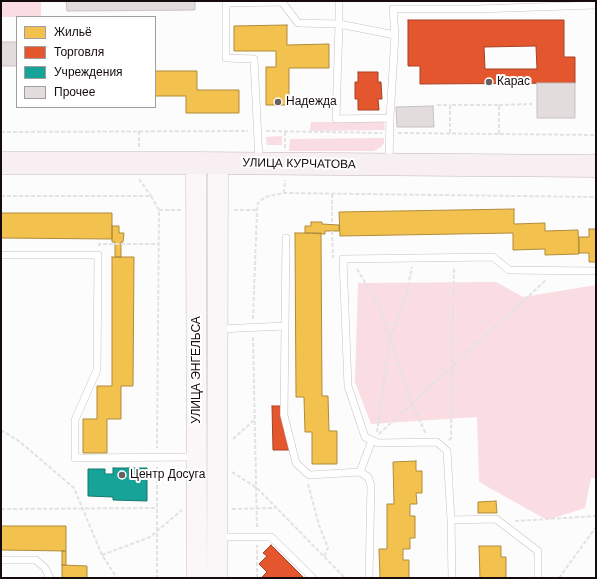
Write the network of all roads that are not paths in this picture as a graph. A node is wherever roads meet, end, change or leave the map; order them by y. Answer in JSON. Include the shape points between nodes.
{"nodes":[{"id":1,"x":339,"y":1,"type":"edge"},
{"id":2,"x":477,"y":1,"type":"edge"},
{"id":3,"x":596,"y":5,"type":"edge"},
{"id":4,"x":477,"y":9,"type":"junction"},
{"id":5,"x":339,"y":24,"type":"junction"},
{"id":6,"x":395,"y":35,"type":"junction"},
{"id":7,"x":390,"y":118,"type":"junction"},
{"id":8,"x":1,"y":163,"type":"edge"},
{"id":9,"x":207,"y":163,"type":"junction"},
{"id":10,"x":259,"y":163,"type":"junction"},
{"id":11,"x":389,"y":165,"type":"junction"},
{"id":12,"x":596,"y":166,"type":"edge"},
{"id":13,"x":286,"y":238,"type":"dead end"},
{"id":14,"x":1,"y":255,"type":"edge"},
{"id":15,"x":596,"y":271,"type":"edge"},
{"id":16,"x":285,"y":326,"type":"junction"},
{"id":17,"x":217,"y":329,"type":"junction"},
{"id":18,"x":372,"y":440,"type":"junction"},
{"id":19,"x":197,"y":457,"type":"junction"},
{"id":20,"x":360,"y":472,"type":"junction"},
{"id":21,"x":451,"y":520,"type":"junction"},
{"id":22,"x":216,"y":537,"type":"junction"},
{"id":23,"x":1,"y":560,"type":"edge"},
{"id":24,"x":50,"y":578,"type":"edge"},
{"id":25,"x":197,"y":578,"type":"edge"},
{"id":26,"x":217,"y":578,"type":"edge"},
{"id":27,"x":313,"y":578,"type":"edge"},
{"id":28,"x":369,"y":578,"type":"edge"},
{"id":29,"x":452,"y":578,"type":"edge"},
{"id":30,"x":538,"y":578,"type":"edge"}],
"edges":[{"from":1,"to":5,"type":"lane"},
{"from":2,"to":4,"type":"lane"},
{"from":3,"to":4,"type":"lane"},
{"from":4,"to":6,"type":"lane","via":[[393,9]]},
{"from":5,"to":6,"type":"lane"},
{"from":5,"to":7,"type":"lane","via":[[336,118]]},
{"from":5,"to":10,"type":"lane","via":[[298,23],[282,2],[226,3],[226,58],[254,59]]},
{"from":6,"to":7,"type":"lane"},
{"from":7,"to":11,"type":"lane"},
{"from":8,"to":9,"type":"main road","name":"УЛИЦА КУРЧАТОВА"},
{"from":9,"to":10,"type":"main road","name":"УЛИЦА КУРЧАТОВА"},
{"from":9,"to":17,"type":"main road","name":"УЛИЦА ЭНГЕЛЬСА"},
{"from":9,"to":19,"type":"main road","name":"УЛИЦА ЭНГЕЛЬСА"},
{"from":10,"to":11,"type":"main road","name":"УЛИЦА КУРЧАТОВА"},
{"from":11,"to":12,"type":"main road","name":"УЛИЦА КУРЧАТОВА"},
{"from":13,"to":16,"type":"lane"},
{"from":14,"to":19,"type":"lane","via":[[98,255],[96,370],[75,420],[75,458]]},
{"from":15,"to":18,"type":"lane","via":[[509,270],[493,257],[343,259],[348,386],[365,437]]},
{"from":16,"to":17,"type":"lane"},
{"from":16,"to":20,"type":"lane","via":[[284,416],[296,463],[309,475]]},
{"from":17,"to":22,"type":"main road","name":"УЛИЦА ЭНГЕЛЬСА"},
{"from":18,"to":20,"type":"lane"},
{"from":18,"to":21,"type":"lane","via":[[378,443],[437,442],[445,448]]},
{"from":19,"to":25,"type":"main road","name":"УЛИЦА ЭНГЕЛЬСА"},
{"from":20,"to":28,"type":"lane","via":[[368,477],[371,486]]},
{"from":21,"to":29,"type":"lane"},
{"from":21,"to":30,"type":"lane","via":[[496,519],[538,551]]},
{"from":22,"to":26,"type":"main road","name":"УЛИЦА ЭНГЕЛЬСА"},
{"from":22,"to":27,"type":"lane","via":[[271,537]]},
{"from":23,"to":24,"type":"lane","via":[[36,560],[45,568]]}]}
